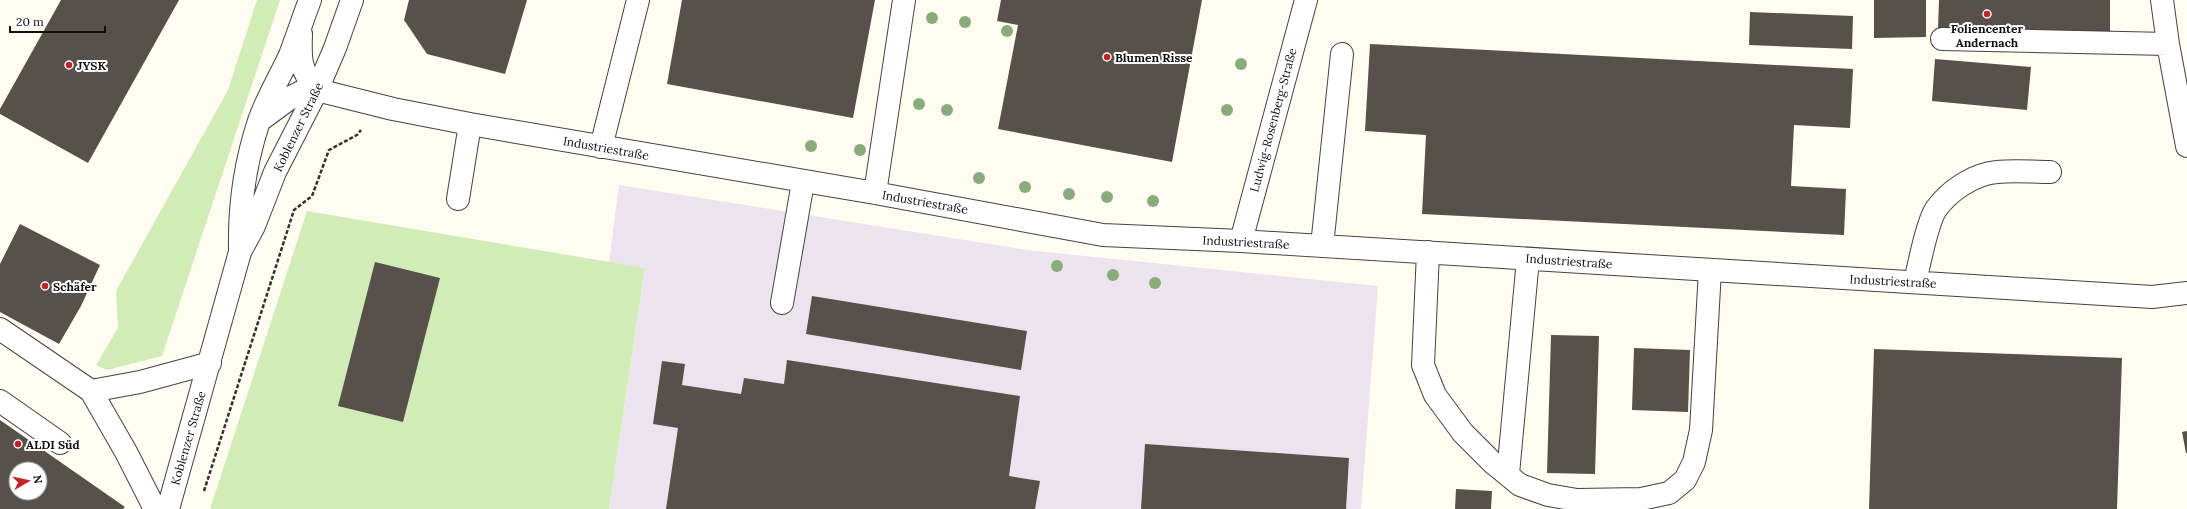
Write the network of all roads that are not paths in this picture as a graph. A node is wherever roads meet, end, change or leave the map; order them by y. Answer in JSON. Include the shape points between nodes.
{"nodes":[{"id":1,"x":310,"y":0,"type":"edge"},
{"id":2,"x":352,"y":0,"type":"edge"},
{"id":3,"x":638,"y":0,"type":"edge"},
{"id":4,"x":904,"y":0,"type":"edge"},
{"id":5,"x":1306,"y":0,"type":"edge"},
{"id":6,"x":2162,"y":0,"type":"edge"},
{"id":7,"x":302,"y":21,"type":"junction"},
{"id":8,"x":1942,"y":39,"type":"dead end"},
{"id":9,"x":2168,"y":44,"type":"junction"},
{"id":10,"x":1342,"y":54,"type":"dead end"},
{"id":11,"x":317,"y":90,"type":"junction"},
{"id":12,"x":259,"y":121,"type":"junction"},
{"id":13,"x":470,"y":124,"type":"junction"},
{"id":14,"x":2187,"y":146,"type":"edge"},
{"id":15,"x":601,"y":147,"type":"junction"},
{"id":16,"x":2050,"y":172,"type":"dead end"},
{"id":17,"x":803,"y":182,"type":"junction"},
{"id":18,"x":875,"y":193,"type":"junction"},
{"id":19,"x":458,"y":199,"type":"dead end"},
{"id":20,"x":1241,"y":241,"type":"junction"},
{"id":21,"x":1322,"y":246,"type":"junction"},
{"id":22,"x":240,"y":252,"type":"junction"},
{"id":23,"x":1428,"y":252,"type":"junction"},
{"id":24,"x":1528,"y":259,"type":"junction"},
{"id":25,"x":1710,"y":270,"type":"junction"},
{"id":26,"x":1915,"y":282,"type":"junction"},
{"id":27,"x":2187,"y":293,"type":"edge"},
{"id":28,"x":782,"y":303,"type":"dead end"},
{"id":29,"x":0,"y":330,"type":"edge"},
{"id":30,"x":210,"y":363,"type":"junction"},
{"id":31,"x":91,"y":391,"type":"junction"},
{"id":32,"x":0,"y":401,"type":"edge"},
{"id":33,"x":60,"y":443,"type":"dead end"},
{"id":34,"x":1508,"y":474,"type":"junction"},
{"id":35,"x":155,"y":509,"type":"edge"},
{"id":36,"x":168,"y":509,"type":"edge"}],
"edges":[{"from":1,"to":7,"type":"street","name":"Koblenzer Straße"},
{"from":2,"to":11,"type":"street","name":"Koblenzer Straße"},
{"from":3,"to":15,"type":"street"},
{"from":4,"to":18,"type":"street"},
{"from":5,"to":20,"type":"street","name":"Ludwig-Rosenberg-Straße"},
{"from":6,"to":9,"type":"street"},
{"from":7,"to":11,"type":"street","via":[[300,55],[303,70]]},
{"from":7,"to":12,"type":"street","name":"Koblenzer Straße","via":[[290,54]]},
{"from":8,"to":9,"type":"street"},
{"from":9,"to":14,"type":"street"},
{"from":10,"to":21,"type":"street"},
{"from":11,"to":12,"type":"street","name":"Industriestraße","via":[[303,91],[293,96]]},
{"from":11,"to":13,"type":"street","name":"Industriestraße","via":[[366,103]]},
{"from":11,"to":22,"type":"street","name":"Koblenzer Straße","via":[[275,172],[254,226]]},
{"from":12,"to":22,"type":"street","name":"Koblenzer Straße","via":[[245,174],[239,220]]},
{"from":13,"to":15,"type":"street","name":"Industriestraße"},
{"from":13,"to":19,"type":"street"},
{"from":15,"to":17,"type":"street","name":"Industriestraße"},
{"from":16,"to":26,"type":"street","via":[[1996,172],[1971,179],[1952,192],[1936,210],[1924,243]]},
{"from":17,"to":18,"type":"street","name":"Industriestraße"},
{"from":17,"to":28,"type":"street"},
{"from":18,"to":20,"type":"street","name":"Industriestraße","via":[[1103,235]]},
{"from":20,"to":21,"type":"street","name":"Industriestraße"},
{"from":21,"to":23,"type":"street","name":"Industriestraße"},
{"from":22,"to":30,"type":"street","name":"Koblenzer Straße"},
{"from":23,"to":24,"type":"street","name":"Industriestraße"},
{"from":23,"to":34,"type":"street","via":[[1423,365],[1435,395],[1463,433]]},
{"from":24,"to":25,"type":"street","name":"Industriestraße"},
{"from":24,"to":34,"type":"street"},
{"from":25,"to":26,"type":"street","name":"Industriestraße"},
{"from":25,"to":34,"type":"street","via":[[1701,430],[1694,462],[1685,480],[1669,493],[1641,499],[1577,500],[1548,495],[1520,485]]},
{"from":26,"to":27,"type":"street","name":"Industriestraße","via":[[2152,297]]},
{"from":29,"to":31,"type":"street"},
{"from":30,"to":31,"type":"street","via":[[140,382]]},
{"from":30,"to":36,"type":"street","name":"Koblenzer Straße"},
{"from":31,"to":35,"type":"street"},
{"from":32,"to":33,"type":"street"}]}
